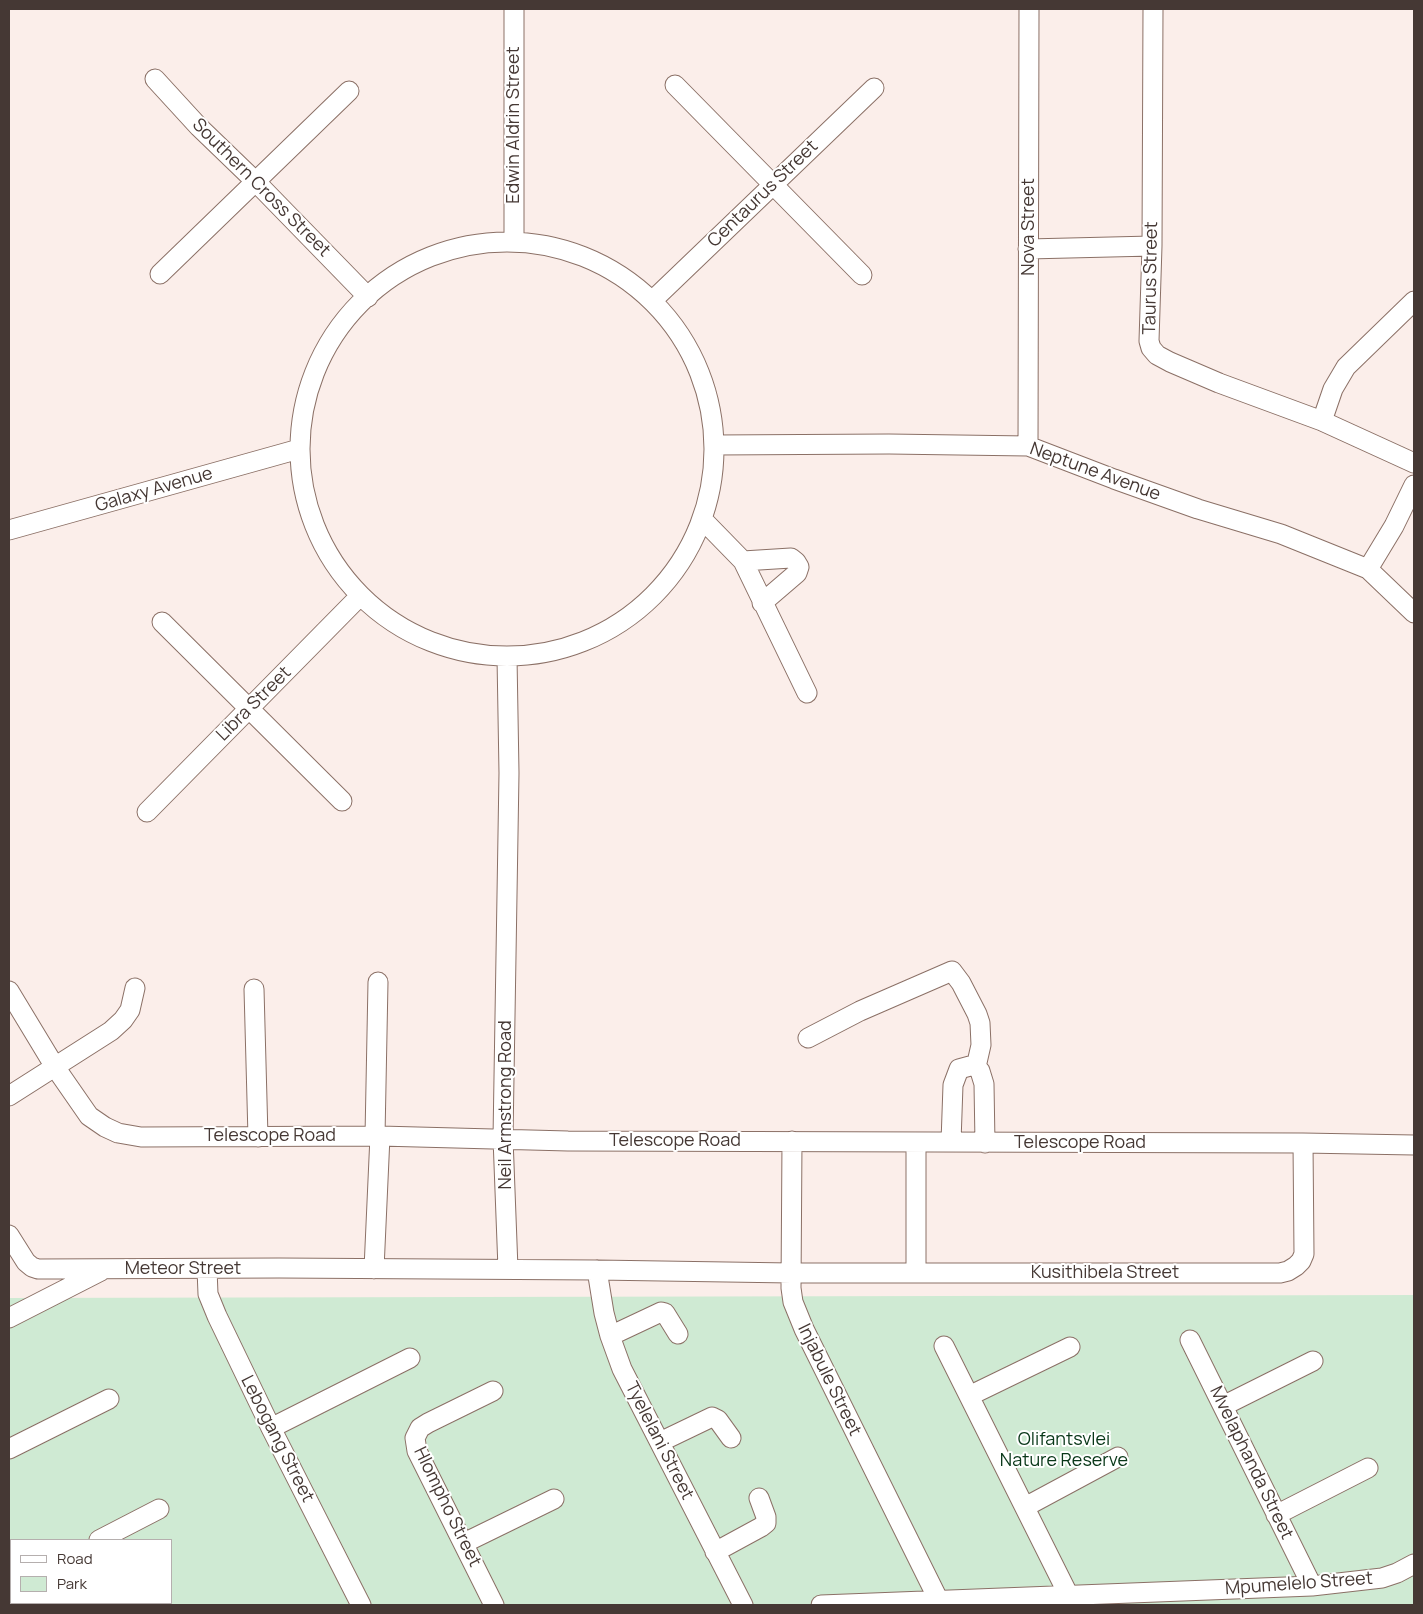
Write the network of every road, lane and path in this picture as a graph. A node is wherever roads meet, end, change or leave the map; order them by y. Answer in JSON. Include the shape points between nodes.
{"nodes":[{"id":1,"x":514,"y":9,"type":"edge"},
{"id":2,"x":1029,"y":9,"type":"edge"},
{"id":3,"x":1153,"y":9,"type":"edge"},
{"id":4,"x":155,"y":79,"type":"dead end"},
{"id":5,"x":675,"y":85,"type":"dead end"},
{"id":6,"x":874,"y":88,"type":"dead end"},
{"id":7,"x":349,"y":91,"type":"dead end"},
{"id":8,"x":255,"y":181,"type":"junction"},
{"id":9,"x":772,"y":185,"type":"junction"},
{"id":10,"x":514,"y":242,"type":"junction"},
{"id":11,"x":1152,"y":246,"type":"junction"},
{"id":12,"x":1028,"y":249,"type":"junction"},
{"id":13,"x":160,"y":274,"type":"dead end"},
{"id":14,"x":862,"y":275,"type":"dead end"},
{"id":15,"x":368,"y":296,"type":"junction"},
{"id":16,"x":653,"y":300,"type":"junction"},
{"id":17,"x":1414,"y":300,"type":"edge"},
{"id":18,"x":1322,"y":421,"type":"junction"},
{"id":19,"x":715,"y":445,"type":"junction"},
{"id":20,"x":1028,"y":446,"type":"junction"},
{"id":21,"x":299,"y":449,"type":"junction"},
{"id":22,"x":1414,"y":463,"type":"edge"},
{"id":23,"x":1414,"y":485,"type":"edge"},
{"id":24,"x":703,"y":520,"type":"junction"},
{"id":25,"x":9,"y":530,"type":"edge"},
{"id":26,"x":743,"y":561,"type":"junction"},
{"id":27,"x":1368,"y":570,"type":"junction"},
{"id":28,"x":360,"y":596,"type":"junction"},
{"id":29,"x":762,"y":603,"type":"junction"},
{"id":30,"x":1414,"y":614,"type":"edge"},
{"id":31,"x":162,"y":622,"type":"dead end"},
{"id":32,"x":507,"y":657,"type":"junction"},
{"id":33,"x":807,"y":693,"type":"dead end"},
{"id":34,"x":249,"y":709,"type":"junction"},
{"id":35,"x":342,"y":801,"type":"dead end"},
{"id":36,"x":147,"y":812,"type":"dead end"},
{"id":37,"x":378,"y":982,"type":"dead end"},
{"id":38,"x":135,"y":988,"type":"dead end"},
{"id":39,"x":254,"y":988,"type":"dead end"},
{"id":40,"x":9,"y":991,"type":"edge"},
{"id":41,"x":808,"y":1038,"type":"dead end"},
{"id":42,"x":55,"y":1067,"type":"junction"},
{"id":43,"x":976,"y":1067,"type":"junction"},
{"id":44,"x":9,"y":1096,"type":"edge"},
{"id":45,"x":377,"y":1136,"type":"junction"},
{"id":46,"x":258,"y":1137,"type":"junction"},
{"id":47,"x":503,"y":1138,"type":"junction"},
{"id":48,"x":792,"y":1141,"type":"junction"},
{"id":49,"x":951,"y":1142,"type":"junction"},
{"id":50,"x":916,"y":1143,"type":"junction"},
{"id":51,"x":985,"y":1143,"type":"junction"},
{"id":52,"x":1303,"y":1143,"type":"junction"},
{"id":53,"x":1414,"y":1145,"type":"edge"},
{"id":54,"x":9,"y":1235,"type":"edge"},
{"id":55,"x":105,"y":1269,"type":"junction"},
{"id":56,"x":207,"y":1269,"type":"junction"},
{"id":57,"x":374,"y":1269,"type":"junction"},
{"id":58,"x":508,"y":1269,"type":"junction"},
{"id":59,"x":597,"y":1270,"type":"junction"},
{"id":60,"x":791,"y":1272,"type":"junction"},
{"id":61,"x":916,"y":1272,"type":"junction"},
{"id":62,"x":9,"y":1318,"type":"edge"},
{"id":63,"x":678,"y":1334,"type":"dead end"},
{"id":64,"x":610,"y":1336,"type":"junction"},
{"id":65,"x":1190,"y":1340,"type":"dead end"},
{"id":66,"x":944,"y":1346,"type":"dead end"},
{"id":67,"x":1070,"y":1347,"type":"dead end"},
{"id":68,"x":410,"y":1358,"type":"dead end"},
{"id":69,"x":1313,"y":1361,"type":"dead end"},
{"id":70,"x":493,"y":1391,"type":"dead end"},
{"id":71,"x":969,"y":1396,"type":"junction"},
{"id":72,"x":109,"y":1399,"type":"dead end"},
{"id":73,"x":1223,"y":1406,"type":"junction"},
{"id":74,"x":271,"y":1428,"type":"junction"},
{"id":75,"x":731,"y":1438,"type":"dead end"},
{"id":76,"x":660,"y":1442,"type":"junction"},
{"id":77,"x":9,"y":1449,"type":"edge"},
{"id":78,"x":1118,"y":1458,"type":"dead end"},
{"id":79,"x":1368,"y":1468,"type":"dead end"},
{"id":80,"x":554,"y":1498,"type":"dead end"},
{"id":81,"x":759,"y":1498,"type":"dead end"},
{"id":82,"x":1024,"y":1506,"type":"junction"},
{"id":83,"x":159,"y":1509,"type":"dead end"},
{"id":84,"x":1276,"y":1515,"type":"junction"},
{"id":85,"x":101,"y":1539,"type":"edge"},
{"id":86,"x":464,"y":1543,"type":"junction"},
{"id":87,"x":715,"y":1552,"type":"junction"},
{"id":88,"x":1414,"y":1564,"type":"edge"},
{"id":89,"x":1312,"y":1586,"type":"junction"},
{"id":90,"x":1069,"y":1596,"type":"junction"},
{"id":91,"x":939,"y":1601,"type":"junction"},
{"id":92,"x":361,"y":1605,"type":"edge"},
{"id":93,"x":494,"y":1605,"type":"edge"},
{"id":94,"x":743,"y":1605,"type":"edge"},
{"id":95,"x":821,"y":1605,"type":"edge"}],
"edges":[{"from":1,"to":10,"type":"street","name":"Edwin Aldrin Street"},
{"from":2,"to":12,"type":"street","name":"Nova Street"},
{"from":3,"to":11,"type":"street","name":"Taurus Street"},
{"from":4,"to":8,"type":"street","name":"Southern Cross Street"},
{"from":5,"to":9,"type":"street"},
{"from":6,"to":9,"type":"street","name":"Centaurus Street"},
{"from":7,"to":8,"type":"street"},
{"from":8,"to":13,"type":"street"},
{"from":8,"to":15,"type":"street","name":"Southern Cross Street"},
{"from":9,"to":14,"type":"street"},
{"from":9,"to":16,"type":"street","name":"Centaurus Street"},
{"from":10,"to":15,"type":"street","via":[[482,243],[420,261],[392,276]]},
{"from":10,"to":16,"type":"street","via":[[552,246],[589,258],[623,276]]},
{"from":11,"to":12,"type":"street"},
{"from":11,"to":18,"type":"street","name":"Taurus Street","via":[[1149,341],[1157,355],[1219,383]]},
{"from":12,"to":20,"type":"street","name":"Nova Street"},
{"from":15,"to":21,"type":"street","via":[[338,328],[317,366],[304,406]]},
{"from":16,"to":19,"type":"street","via":[[679,331],[698,366],[711,405]]},
{"from":17,"to":18,"type":"street","via":[[1346,367],[1333,389]]},
{"from":18,"to":22,"type":"street","name":"Taurus Street"},
{"from":19,"to":20,"type":"street","name":"Neptune Avenue"},
{"from":19,"to":24,"type":"street","via":[[713,479]]},
{"from":20,"to":27,"type":"street","name":"Neptune Avenue","via":[[1198,509],[1281,534]]},
{"from":21,"to":25,"type":"street","name":"Galaxy Avenue"},
{"from":21,"to":28,"type":"street","via":[[303,490],[314,529],[334,565]]},
{"from":23,"to":27,"type":"street"},
{"from":24,"to":26,"type":"street"},
{"from":24,"to":32,"type":"street","via":[[680,565],[646,603],[626,619],[582,643],[549,652]]},
{"from":26,"to":29,"type":"street"},
{"from":26,"to":29,"type":"street","via":[[791,558],[799,567],[797,573]]},
{"from":27,"to":30,"type":"street","name":"Neptune Avenue"},
{"from":28,"to":32,"type":"street","via":[[402,629],[427,641],[453,650]]},
{"from":28,"to":34,"type":"street","name":"Libra Street"},
{"from":29,"to":33,"type":"street"},
{"from":31,"to":34,"type":"street"},
{"from":32,"to":47,"type":"street","name":"Neil Armstrong Road","via":[[509,773]]},
{"from":34,"to":35,"type":"street"},
{"from":34,"to":36,"type":"street","name":"Libra Street"},
{"from":37,"to":45,"type":"street"},
{"from":38,"to":42,"type":"street","via":[[130,1010],[123,1020]]},
{"from":39,"to":46,"type":"street"},
{"from":40,"to":42,"type":"street","name":"Telescope Road"},
{"from":41,"to":43,"type":"street","via":[[860,1011],[952,971],[980,1023],[981,1045]]},
{"from":42,"to":44,"type":"street"},
{"from":42,"to":46,"type":"street","name":"Telescope Road","via":[[89,1116],[118,1133],[141,1137]]},
{"from":43,"to":49,"type":"street","via":[[964,1066],[956,1074]]},
{"from":43,"to":51,"type":"street","via":[[984,1084]]},
{"from":45,"to":46,"type":"street","name":"Telescope Road"},
{"from":45,"to":47,"type":"street","name":"Telescope Road"},
{"from":45,"to":57,"type":"street"},
{"from":47,"to":48,"type":"street","name":"Telescope Road"},
{"from":47,"to":58,"type":"street","name":"Neil Armstrong Road"},
{"from":48,"to":50,"type":"street","name":"Telescope Road"},
{"from":48,"to":60,"type":"street","name":"Injabule Street"},
{"from":49,"to":50,"type":"street","name":"Telescope Road"},
{"from":49,"to":51,"type":"street","name":"Telescope Road"},
{"from":50,"to":61,"type":"street"},
{"from":51,"to":52,"type":"street","name":"Telescope Road"},
{"from":52,"to":53,"type":"street","name":"Telescope Road"},
{"from":52,"to":61,"type":"street","name":"Kusithibela Street","via":[[1304,1254],[1296,1266],[1284,1272]]},
{"from":54,"to":55,"type":"street","name":"Meteor Street","via":[[32,1267]]},
{"from":55,"to":56,"type":"street","name":"Meteor Street"},
{"from":55,"to":62,"type":"street"},
{"from":56,"to":57,"type":"street","name":"Meteor Street"},
{"from":56,"to":74,"type":"street","name":"Lebogang Street","via":[[210,1301]]},
{"from":57,"to":58,"type":"street","name":"Meteor Street"},
{"from":58,"to":59,"type":"street"},
{"from":59,"to":60,"type":"street"},
{"from":59,"to":64,"type":"street","name":"Tyelelani Street"},
{"from":60,"to":61,"type":"street"},
{"from":60,"to":91,"type":"street","name":"Injabule Street","via":[[793,1302],[804,1329]]},
{"from":63,"to":64,"type":"street","via":[[665,1312],[661,1312]]},
{"from":64,"to":76,"type":"street","name":"Tyelelani Street","via":[[622,1369]]},
{"from":65,"to":73,"type":"street","name":"Mvelaphanda Street"},
{"from":66,"to":71,"type":"street"},
{"from":67,"to":71,"type":"street"},
{"from":68,"to":74,"type":"street"},
{"from":69,"to":73,"type":"street"},
{"from":70,"to":86,"type":"street","name":"Hlompho Street","via":[[428,1423],[420,1428],[415,1438],[417,1452]]},
{"from":71,"to":82,"type":"street"},
{"from":72,"to":77,"type":"street"},
{"from":73,"to":84,"type":"street","name":"Mvelaphanda Street"},
{"from":74,"to":92,"type":"street","name":"Lebogang Street"},
{"from":75,"to":76,"type":"street","via":[[712,1417]]},
{"from":76,"to":87,"type":"street","name":"Tyelelani Street"},
{"from":78,"to":82,"type":"street"},
{"from":79,"to":84,"type":"street"},
{"from":80,"to":86,"type":"street"},
{"from":81,"to":87,"type":"street","via":[[766,1523]]},
{"from":82,"to":90,"type":"street"},
{"from":83,"to":85,"type":"street"},
{"from":84,"to":89,"type":"street","name":"Mvelaphanda Street"},
{"from":86,"to":93,"type":"street","name":"Hlompho Street"},
{"from":87,"to":94,"type":"street","name":"Tyelelani Street"},
{"from":88,"to":89,"type":"street","name":"Mpumelelo Street","via":[[1382,1578]]},
{"from":89,"to":90,"type":"street","name":"Mpumelelo Street"},
{"from":90,"to":91,"type":"street","name":"Mpumelelo Street"},
{"from":91,"to":95,"type":"street","name":"Mpumelelo Street"}]}
